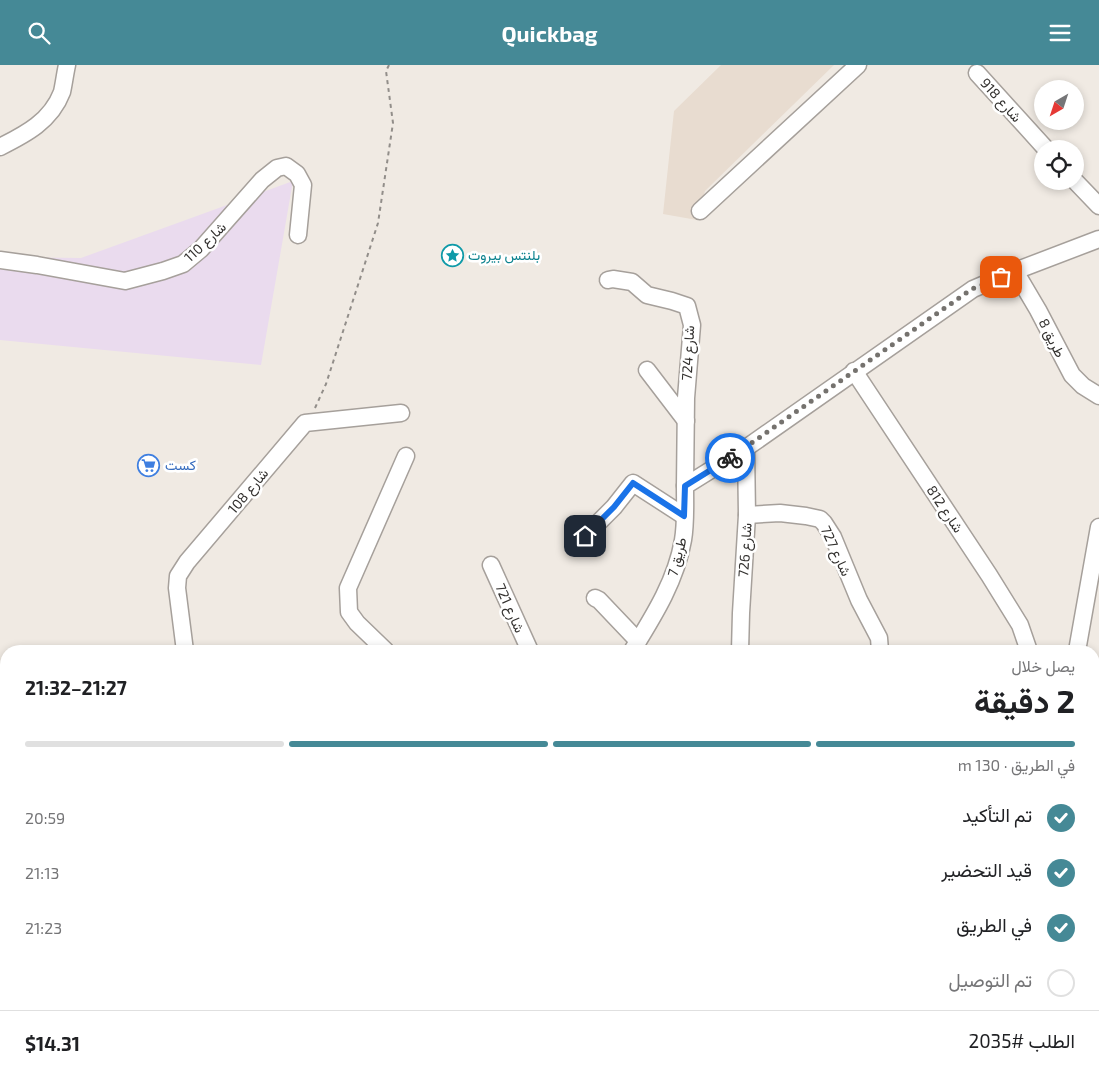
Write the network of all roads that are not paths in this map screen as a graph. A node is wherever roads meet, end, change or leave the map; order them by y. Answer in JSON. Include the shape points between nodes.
{"nodes":[{"id":1,"x":67,"y":65,"type":"edge"},
{"id":2,"x":858,"y":65,"type":"edge"},
{"id":3,"x":977,"y":73,"type":"dead end"},
{"id":4,"x":1038,"y":140,"type":"edge"},
{"id":5,"x":0,"y":147,"type":"edge"},
{"id":6,"x":1084,"y":190,"type":"edge"},
{"id":7,"x":1099,"y":206,"type":"edge"},
{"id":8,"x":700,"y":211,"type":"dead end"},
{"id":9,"x":298,"y":235,"type":"dead end"},
{"id":10,"x":1099,"y":239,"type":"edge"},
{"id":11,"x":0,"y":260,"type":"edge"},
{"id":12,"x":1015,"y":271,"type":"junction"},
{"id":13,"x":608,"y":280,"type":"dead end"},
{"id":14,"x":647,"y":370,"type":"dead end"},
{"id":15,"x":854,"y":371,"type":"junction"},
{"id":16,"x":1099,"y":396,"type":"edge"},
{"id":17,"x":401,"y":413,"type":"dead end"},
{"id":18,"x":686,"y":421,"type":"junction"},
{"id":19,"x":746,"y":448,"type":"junction"},
{"id":20,"x":406,"y":456,"type":"dead end"},
{"id":21,"x":685,"y":486,"type":"junction"},
{"id":22,"x":747,"y":515,"type":"junction"},
{"id":23,"x":684,"y":516,"type":"junction"},
{"id":24,"x":1099,"y":527,"type":"edge"},
{"id":25,"x":585,"y":536,"type":"dead end"},
{"id":26,"x":491,"y":565,"type":"dead end"},
{"id":27,"x":595,"y":598,"type":"dead end"},
{"id":28,"x":184,"y":645,"type":"edge"},
{"id":29,"x":380,"y":645,"type":"edge"},
{"id":30,"x":527,"y":645,"type":"edge"},
{"id":31,"x":634,"y":645,"type":"edge"},
{"id":32,"x":636,"y":645,"type":"edge"},
{"id":33,"x":740,"y":645,"type":"edge"},
{"id":34,"x":880,"y":645,"type":"edge"},
{"id":35,"x":1027,"y":645,"type":"edge"},
{"id":36,"x":1079,"y":645,"type":"edge"}],
"edges":[{"from":1,"to":5,"type":"street","via":[[62,91],[49,115],[28,133]]},
{"from":2,"to":8,"type":"street"},
{"from":3,"to":4,"type":"street","name":"شارع 918"},
{"from":6,"to":7,"type":"street"},
{"from":9,"to":11,"type":"street","name":"شارع 110","via":[[303,185],[297,175],[286,167],[278,168],[262,180],[201,249],[183,264],[163,271],[125,281]]},
{"from":10,"to":12,"type":"street"},
{"from":12,"to":15,"type":"street","via":[[972,289]]},
{"from":12,"to":16,"type":"street","name":"طريق 8","via":[[1072,375],[1083,387]]},
{"from":13,"to":18,"type":"street","name":"شارع 724","via":[[632,282],[647,295],[687,306],[692,325]]},
{"from":14,"to":18,"type":"street"},
{"from":15,"to":19,"type":"street"},
{"from":15,"to":35,"type":"street","name":"شارع 812","via":[[989,575],[1020,625]]},
{"from":17,"to":28,"type":"street","name":"شارع 108","via":[[305,423],[178,576],[177,597]]},
{"from":18,"to":21,"type":"street","name":"شارع 724"},
{"from":19,"to":21,"type":"street"},
{"from":19,"to":22,"type":"street","name":"شارع 726"},
{"from":20,"to":29,"type":"street","via":[[348,588],[349,612]]},
{"from":21,"to":23,"type":"street","name":"7 طريق"},
{"from":22,"to":33,"type":"street","name":"شارع 726"},
{"from":22,"to":34,"type":"street","name":"شارع 727","via":[[780,513],[820,519],[833,537]]},
{"from":23,"to":25,"type":"street","via":[[633,483]]},
{"from":23,"to":32,"type":"street","name":"7 طريق","via":[[683,539],[671,582]]},
{"from":24,"to":36,"type":"street"},
{"from":26,"to":30,"type":"street","name":"شارع 721"},
{"from":27,"to":31,"type":"street"}]}
